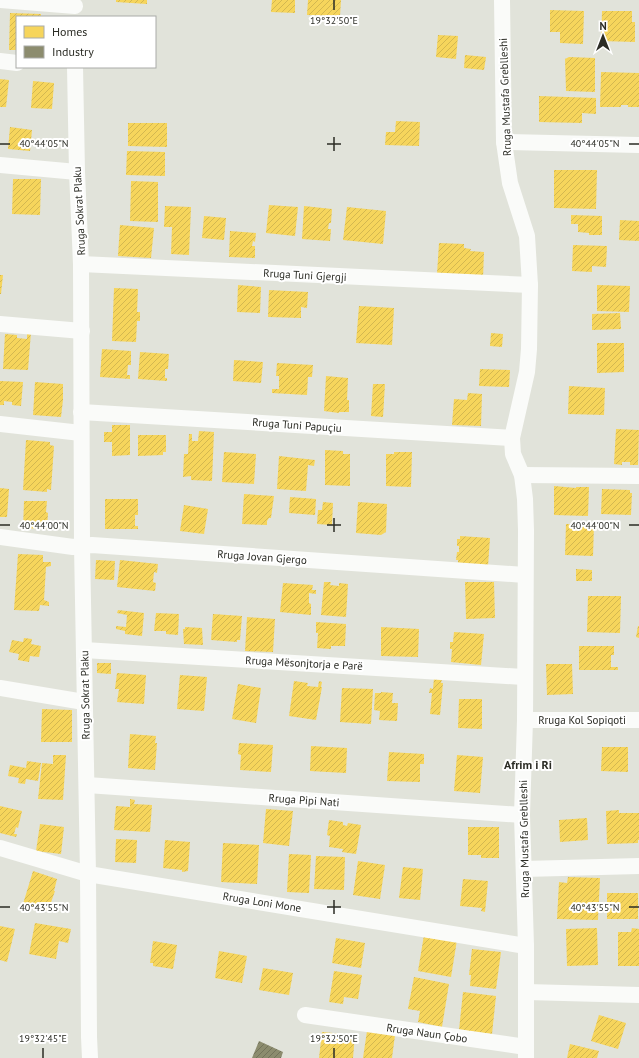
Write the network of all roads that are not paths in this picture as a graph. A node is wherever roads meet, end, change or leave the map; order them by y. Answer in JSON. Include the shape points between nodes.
{"nodes":[{"id":1,"x":0,"y":0,"type":"edge"},
{"id":2,"x":502,"y":0,"type":"edge"},
{"id":3,"x":75,"y":8,"type":"edge"},
{"id":4,"x":0,"y":61,"type":"edge"},
{"id":5,"x":16,"y":63,"type":"edge"},
{"id":6,"x":75,"y":68,"type":"edge"},
{"id":7,"x":504,"y":142,"type":"junction"},
{"id":8,"x":639,"y":145,"type":"edge"},
{"id":9,"x":0,"y":165,"type":"edge"},
{"id":10,"x":76,"y":172,"type":"junction"},
{"id":11,"x":81,"y":264,"type":"junction"},
{"id":12,"x":530,"y":285,"type":"junction"},
{"id":13,"x":0,"y":324,"type":"edge"},
{"id":14,"x":82,"y":331,"type":"junction"},
{"id":15,"x":81,"y":412,"type":"junction"},
{"id":16,"x":0,"y":424,"type":"edge"},
{"id":17,"x":81,"y":433,"type":"junction"},
{"id":18,"x":512,"y":438,"type":"junction"},
{"id":19,"x":522,"y":475,"type":"junction"},
{"id":20,"x":639,"y":476,"type":"edge"},
{"id":21,"x":0,"y":537,"type":"edge"},
{"id":22,"x":82,"y":546,"type":"junction"},
{"id":23,"x":525,"y":575,"type":"junction"},
{"id":24,"x":84,"y":650,"type":"junction"},
{"id":25,"x":524,"y":677,"type":"junction"},
{"id":26,"x":0,"y":688,"type":"edge"},
{"id":27,"x":84,"y":702,"type":"junction"},
{"id":28,"x":525,"y":720,"type":"junction"},
{"id":29,"x":639,"y":720,"type":"edge"},
{"id":30,"x":87,"y":786,"type":"junction"},
{"id":31,"x":522,"y":815,"type":"junction"},
{"id":32,"x":0,"y":848,"type":"edge"},
{"id":33,"x":639,"y":866,"type":"edge"},
{"id":34,"x":524,"y":869,"type":"junction"},
{"id":35,"x":88,"y":874,"type":"junction"},
{"id":36,"x":526,"y":946,"type":"junction"},
{"id":37,"x":526,"y":992,"type":"junction"},
{"id":38,"x":639,"y":995,"type":"edge"},
{"id":39,"x":305,"y":1015,"type":"dead end"},
{"id":40,"x":526,"y":1053,"type":"edge"},
{"id":41,"x":90,"y":1058,"type":"edge"}],
"edges":[{"from":1,"to":3,"type":"street"},
{"from":2,"to":7,"type":"street","name":"Rruga Mustafa Greblleshi"},
{"from":4,"to":5,"type":"street"},
{"from":6,"to":10,"type":"street","name":"Rruga Sokrat Plaku"},
{"from":7,"to":8,"type":"street"},
{"from":7,"to":12,"type":"street","name":"Rruga Mustafa Greblleshi","via":[[510,183],[527,236]]},
{"from":9,"to":10,"type":"street"},
{"from":10,"to":11,"type":"street","name":"Rruga Sokrat Plaku"},
{"from":11,"to":12,"type":"street","name":"Rruga Tuni Gjergji"},
{"from":11,"to":14,"type":"street","name":"Rruga Sokrat Plaku"},
{"from":12,"to":18,"type":"street","name":"Rruga Mustafa Greblleshi","via":[[527,372]]},
{"from":13,"to":14,"type":"street"},
{"from":14,"to":15,"type":"street","name":"Rruga Sokrat Plaku"},
{"from":15,"to":17,"type":"street","name":"Rruga Sokrat Plaku"},
{"from":15,"to":18,"type":"street","name":"Rruga Tuni Papuçiu"},
{"from":16,"to":17,"type":"street"},
{"from":17,"to":22,"type":"street","name":"Rruga Sokrat Plaku"},
{"from":18,"to":19,"type":"street","name":"Rruga Mustafa Greblleshi","via":[[514,454]]},
{"from":19,"to":20,"type":"street"},
{"from":19,"to":23,"type":"street","name":"Rruga Mustafa Greblleshi","via":[[526,507]]},
{"from":21,"to":22,"type":"street","name":"Rruga Jovan Gjergo"},
{"from":22,"to":23,"type":"street","name":"Rruga Jovan Gjergo","via":[[92,544]]},
{"from":22,"to":24,"type":"street","name":"Rruga Sokrat Plaku"},
{"from":23,"to":25,"type":"street","name":"Rruga Mustafa Greblleshi"},
{"from":24,"to":25,"type":"street","name":"Rruga Mësonjtorja e Parë"},
{"from":24,"to":27,"type":"street","name":"Rruga Sokrat Plaku"},
{"from":25,"to":28,"type":"street","name":"Rruga Mustafa Greblleshi"},
{"from":26,"to":27,"type":"street"},
{"from":27,"to":30,"type":"street","name":"Rruga Sokrat Plaku"},
{"from":28,"to":29,"type":"street","name":"Rruga Kol Sopiqoti"},
{"from":28,"to":31,"type":"street","name":"Rruga Mustafa Greblleshi"},
{"from":30,"to":31,"type":"street","name":"Rruga Pipi Nati"},
{"from":30,"to":35,"type":"street","name":"Rruga Sokrat Plaku"},
{"from":31,"to":34,"type":"street","name":"Rruga Mustafa Greblleshi"},
{"from":32,"to":35,"type":"street","name":"Rruga Loni Mone"},
{"from":33,"to":34,"type":"street"},
{"from":34,"to":36,"type":"street","name":"Rruga Mustafa Greblleshi"},
{"from":35,"to":36,"type":"street","name":"Rruga Loni Mone"},
{"from":35,"to":41,"type":"street","name":"Rruga Sokrat Plaku"},
{"from":36,"to":37,"type":"street","name":"Rruga Mustafa Greblleshi"},
{"from":37,"to":38,"type":"street"},
{"from":37,"to":40,"type":"street","name":"Rruga Mustafa Greblleshi"},
{"from":39,"to":40,"type":"street","name":"Rruga Naun Çobo"}]}
